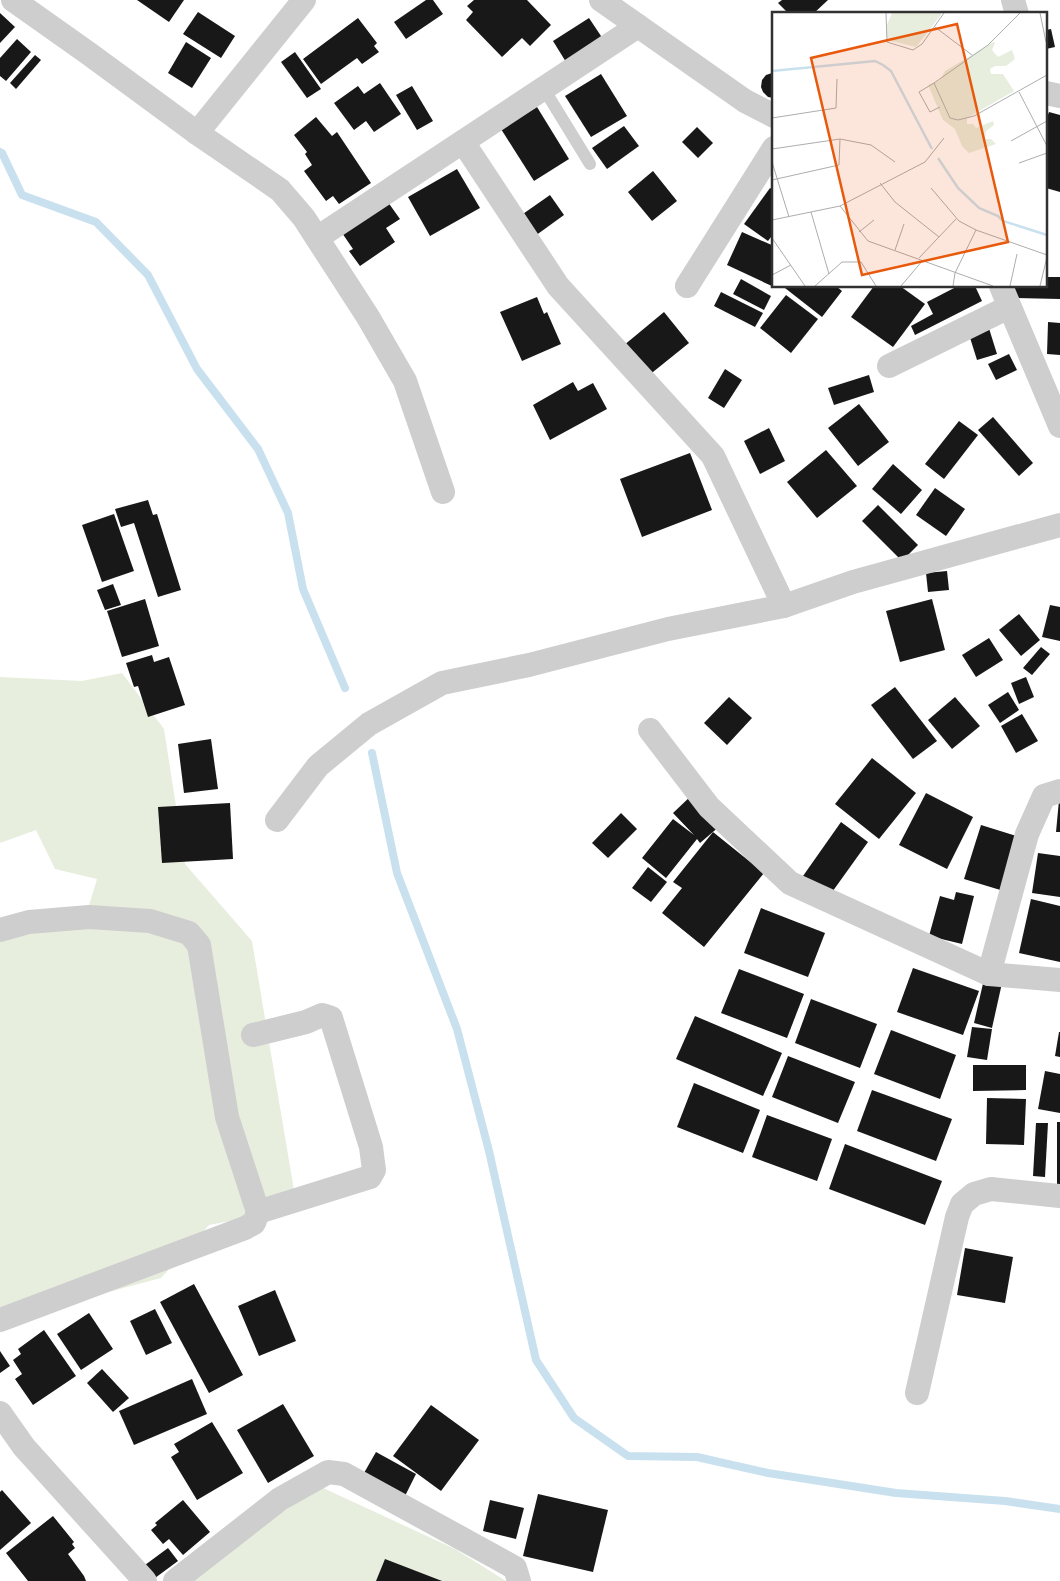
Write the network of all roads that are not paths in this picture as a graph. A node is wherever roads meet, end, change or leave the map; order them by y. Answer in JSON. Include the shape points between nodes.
{"nodes":[{"id":1,"x":13,"y":0,"type":"edge"},
{"id":2,"x":304,"y":0,"type":"edge"},
{"id":3,"x":615,"y":3,"type":"edge"},
{"id":4,"x":638,"y":26,"type":"junction"},
{"id":5,"x":544,"y":89,"type":"junction"},
{"id":6,"x":772,"y":115,"type":"edge"},
{"id":7,"x":197,"y":133,"type":"junction"},
{"id":8,"x":463,"y":142,"type":"junction"},
{"id":9,"x":772,"y":151,"type":"edge"},
{"id":10,"x":590,"y":164,"type":"dead end"},
{"id":11,"x":317,"y":238,"type":"junction"},
{"id":12,"x":687,"y":286,"type":"dead end"},
{"id":13,"x":1005,"y":296,"type":"edge"},
{"id":14,"x":889,"y":366,"type":"dead end"},
{"id":15,"x":1060,"y":426,"type":"edge"},
{"id":16,"x":443,"y":492,"type":"dead end"},
{"id":17,"x":1060,"y":525,"type":"edge"},
{"id":18,"x":784,"y":606,"type":"junction"},
{"id":19,"x":650,"y":730,"type":"dead end"},
{"id":20,"x":1060,"y":791,"type":"edge"},
{"id":21,"x":277,"y":820,"type":"dead end"},
{"id":22,"x":0,"y":930,"type":"edge"},
{"id":23,"x":989,"y":974,"type":"junction"},
{"id":24,"x":1060,"y":980,"type":"edge"},
{"id":25,"x":253,"y":1035,"type":"dead end"},
{"id":26,"x":1060,"y":1196,"type":"edge"},
{"id":27,"x":258,"y":1212,"type":"junction"},
{"id":28,"x":0,"y":1320,"type":"edge"},
{"id":29,"x":917,"y":1393,"type":"dead end"},
{"id":30,"x":0,"y":1413,"type":"edge"},
{"id":31,"x":145,"y":1581,"type":"edge"},
{"id":32,"x":175,"y":1581,"type":"edge"},
{"id":33,"x":519,"y":1581,"type":"edge"}],
"edges":[{"from":1,"to":7,"type":"street"},
{"from":2,"to":7,"type":"street"},
{"from":3,"to":4,"type":"street"},
{"from":4,"to":5,"type":"street"},
{"from":4,"to":6,"type":"street","via":[[745,101]]},
{"from":5,"to":8,"type":"street"},
{"from":5,"to":10,"type":"lane"},
{"from":7,"to":11,"type":"street","via":[[280,190]]},
{"from":8,"to":11,"type":"street"},
{"from":8,"to":18,"type":"street","via":[[558,286],[713,456]]},
{"from":9,"to":12,"type":"street"},
{"from":11,"to":16,"type":"street","via":[[405,381]]},
{"from":13,"to":14,"type":"street"},
{"from":13,"to":15,"type":"street"},
{"from":17,"to":18,"type":"street","via":[[853,582]]},
{"from":18,"to":21,"type":"street","via":[[668,629],[529,665],[442,683],[369,724],[318,766]]},
{"from":19,"to":23,"type":"street","via":[[709,807],[790,883]]},
{"from":20,"to":23,"type":"street","via":[[1044,796],[1027,834]]},
{"from":22,"to":27,"type":"street","via":[[29,922],[89,917],[150,922],[189,933],[198,945],[227,1117]]},
{"from":23,"to":24,"type":"street"},
{"from":25,"to":27,"type":"street","via":[[322,1016],[331,1018],[371,1147],[374,1170],[370,1177]]},
{"from":26,"to":29,"type":"street","via":[[991,1190],[974,1194],[962,1204]]},
{"from":27,"to":28,"type":"street","via":[[254,1223],[245,1228]]},
{"from":30,"to":31,"type":"street","via":[[24,1447]]},
{"from":32,"to":33,"type":"street","via":[[280,1499],[328,1472],[344,1474],[515,1568]]}]}
